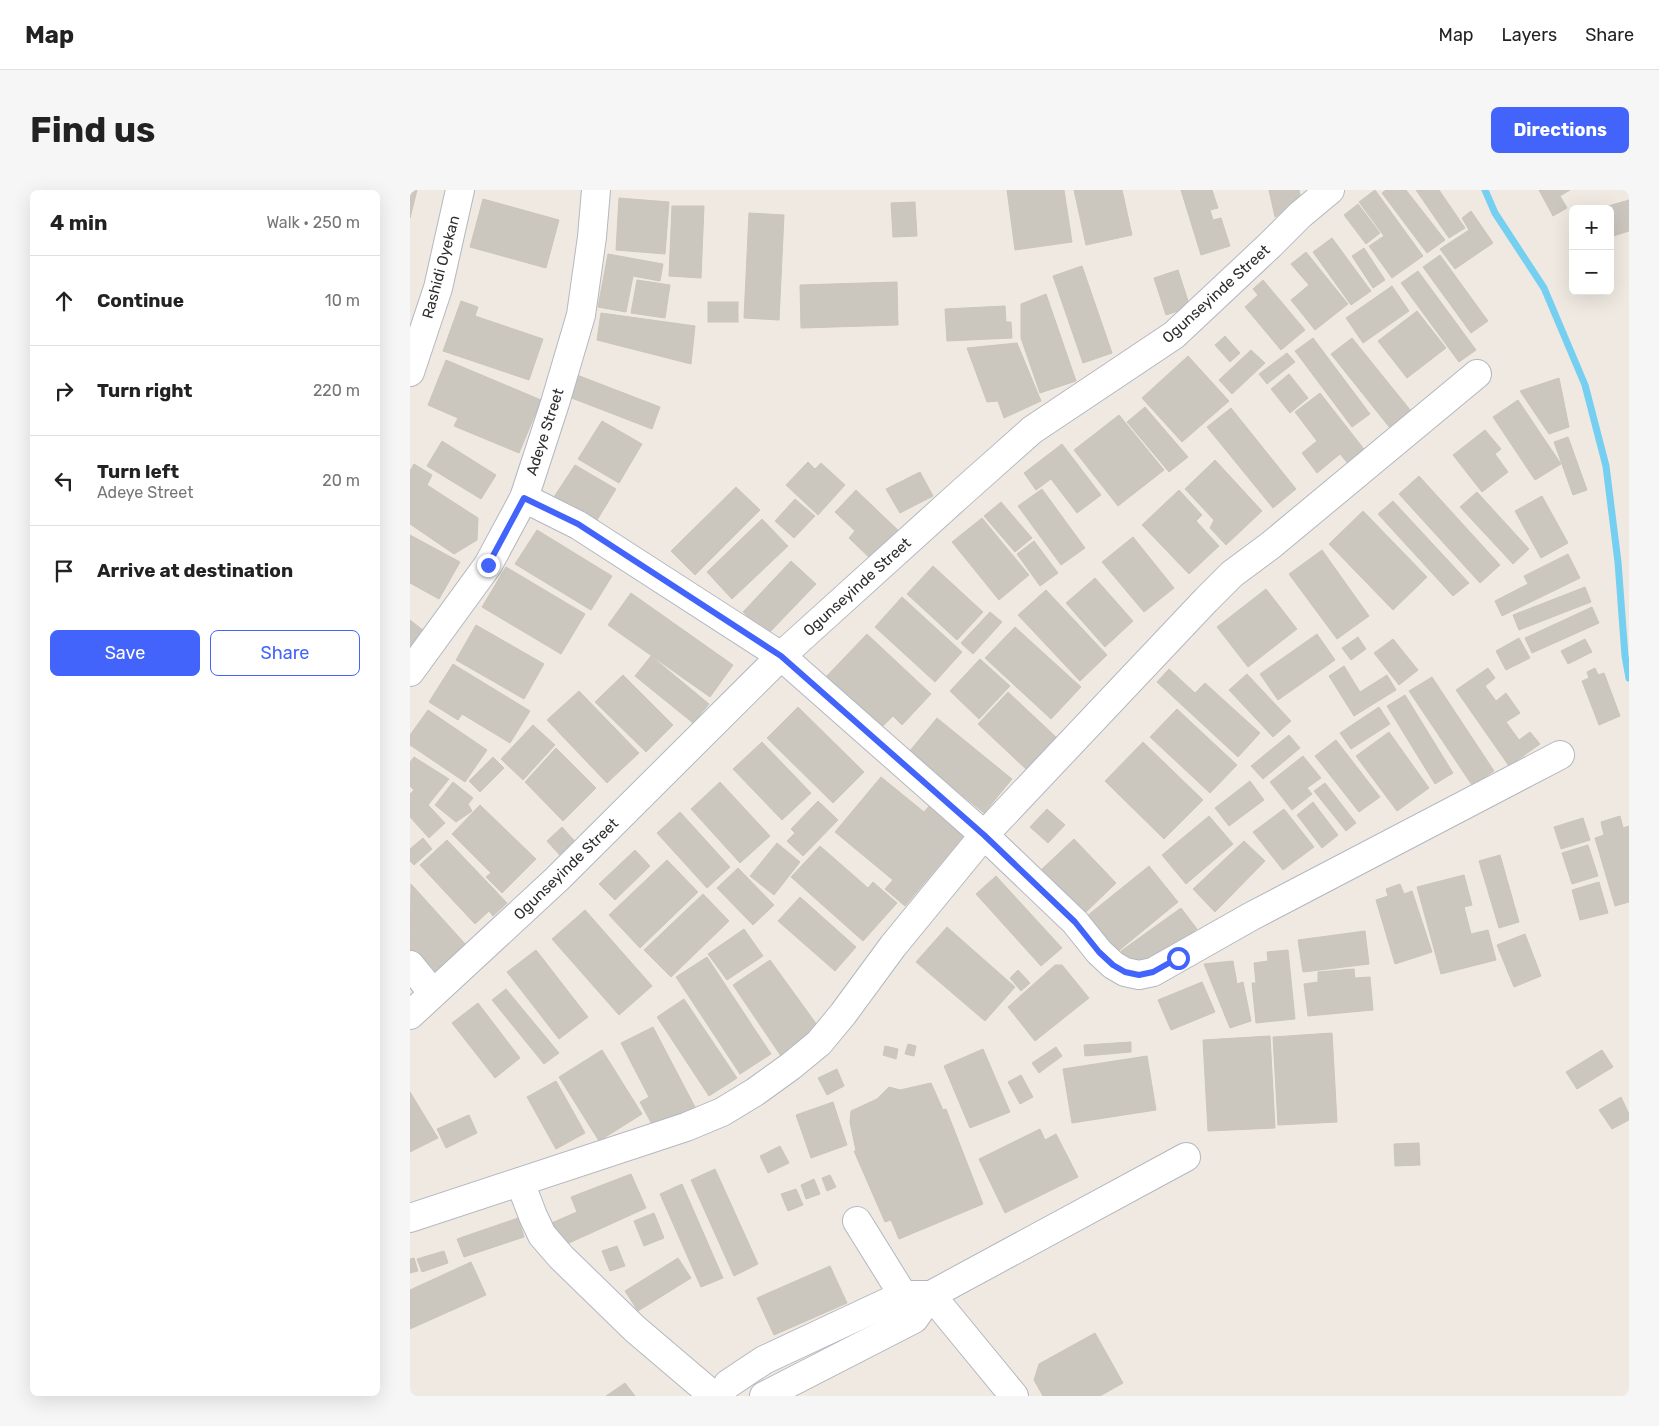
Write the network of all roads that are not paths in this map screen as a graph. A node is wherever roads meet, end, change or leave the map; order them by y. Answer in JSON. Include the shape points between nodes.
{"nodes":[{"id":1,"x":460,"y":190,"type":"edge"},
{"id":2,"x":596,"y":190,"type":"edge"},
{"id":3,"x":1330,"y":190,"type":"edge"},
{"id":4,"x":410,"y":372,"type":"edge"},
{"id":5,"x":1477,"y":374,"type":"dead end"},
{"id":6,"x":524,"y":498,"type":"junction"},
{"id":7,"x":781,"y":656,"type":"junction"},
{"id":8,"x":410,"y":672,"type":"edge"},
{"id":9,"x":1560,"y":755,"type":"dead end"},
{"id":10,"x":984,"y":835,"type":"junction"},
{"id":11,"x":410,"y":965,"type":"edge"},
{"id":12,"x":432,"y":993,"type":"junction"},
{"id":13,"x":410,"y":1015,"type":"edge"},
{"id":14,"x":1186,"y":1157,"type":"dead end"},
{"id":15,"x":520,"y":1182,"type":"junction"},
{"id":16,"x":410,"y":1218,"type":"edge"},
{"id":17,"x":858,"y":1221,"type":"dead end"},
{"id":18,"x":931,"y":1295,"type":"junction"},
{"id":19,"x":909,"y":1307,"type":"junction"},
{"id":20,"x":723,"y":1392,"type":"edge"},
{"id":21,"x":764,"y":1396,"type":"edge"},
{"id":22,"x":1014,"y":1396,"type":"edge"}],
"edges":[{"from":1,"to":4,"type":"street","name":"Rashidi Oyekan","via":[[438,288]]},
{"from":2,"to":6,"type":"street","name":"Adeye Street","via":[[581,315]]},
{"from":3,"to":7,"type":"street","name":"Ogunseyinde Street","via":[[1300,214],[1174,335],[1032,430]]},
{"from":5,"to":10,"type":"street","via":[[1232,574]]},
{"from":6,"to":7,"type":"street","via":[[578,524]]},
{"from":6,"to":8,"type":"street","name":"Adeye Street","via":[[488,565]]},
{"from":7,"to":10,"type":"street"},
{"from":7,"to":12,"type":"street","name":"Ogunseyinde Street","via":[[557,879]]},
{"from":9,"to":10,"type":"street","via":[[1250,917],[1153,972],[1139,975],[1113,965],[1075,922]]},
{"from":10,"to":15,"type":"street","via":[[893,946],[819,1044],[791,1066],[722,1112]]},
{"from":11,"to":12,"type":"street"},
{"from":12,"to":13,"type":"street","name":"Ogunseyinde Street"},
{"from":14,"to":18,"type":"street"},
{"from":15,"to":16,"type":"street"},
{"from":15,"to":20,"type":"street","via":[[542,1236],[561,1257],[635,1330]]},
{"from":17,"to":19,"type":"street"},
{"from":18,"to":19,"type":"street"},
{"from":18,"to":22,"type":"street"},
{"from":19,"to":20,"type":"street","via":[[764,1360]]},
{"from":19,"to":21,"type":"street"}]}
